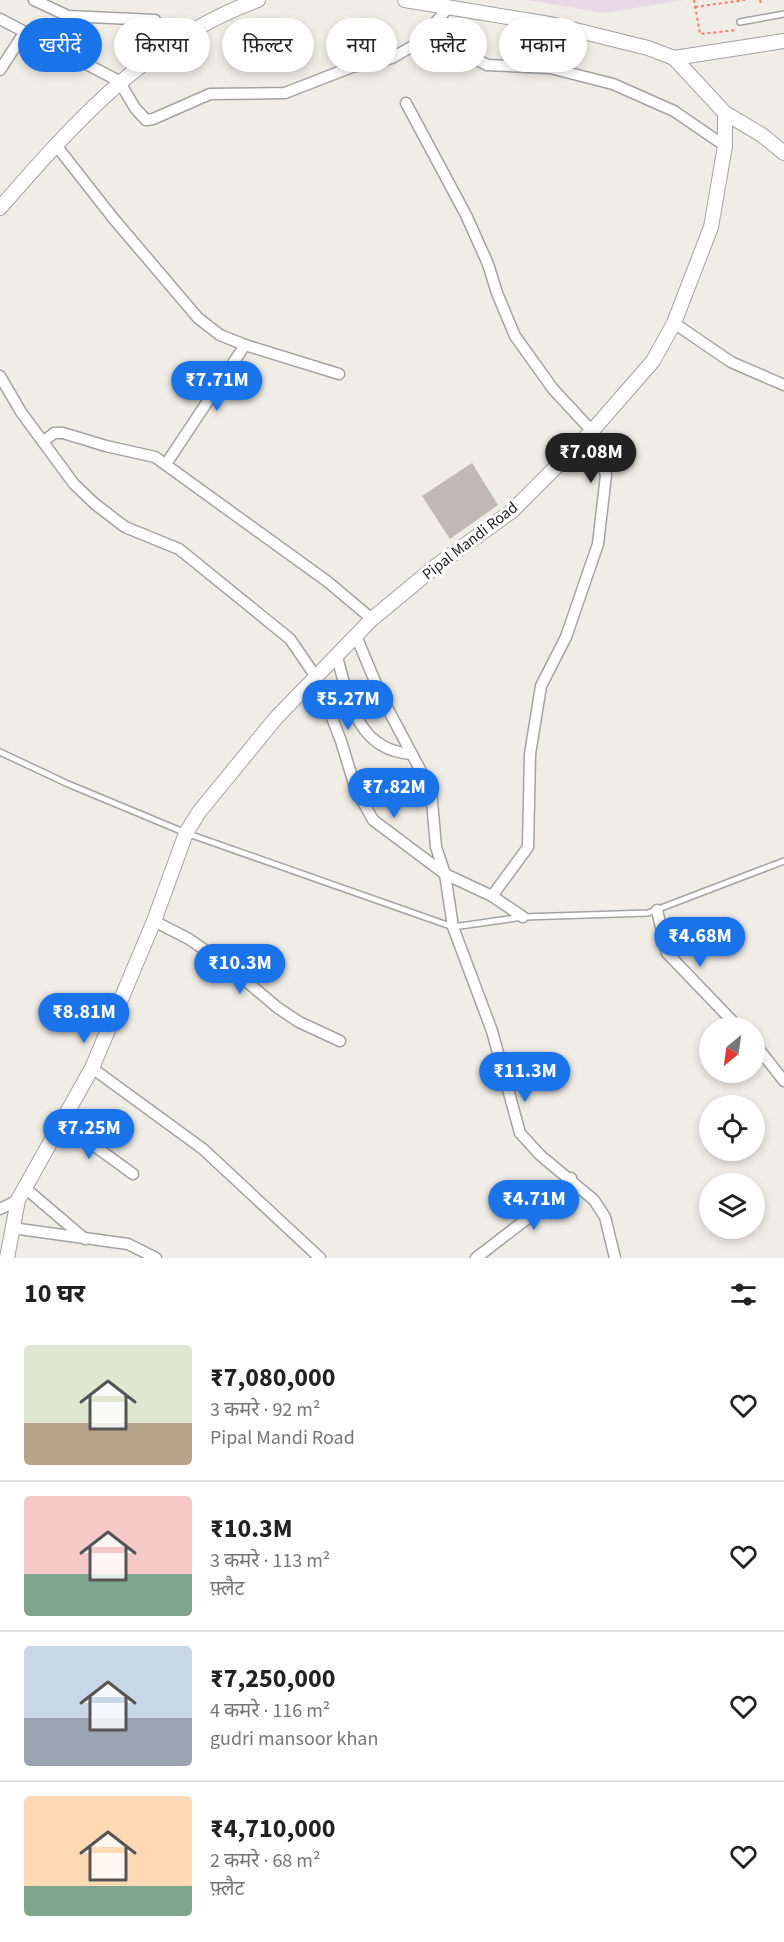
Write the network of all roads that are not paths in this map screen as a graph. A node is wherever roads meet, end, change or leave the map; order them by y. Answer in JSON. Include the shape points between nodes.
{"nodes":[{"id":1,"x":34,"y":0,"type":"edge"},
{"id":2,"x":258,"y":0,"type":"edge"},
{"id":3,"x":405,"y":0,"type":"edge"},
{"id":4,"x":449,"y":8,"type":"junction"},
{"id":5,"x":784,"y":14,"type":"edge"},
{"id":6,"x":114,"y":18,"type":"edge"},
{"id":7,"x":440,"y":18,"type":"edge"},
{"id":8,"x":0,"y":19,"type":"edge"},
{"id":9,"x":740,"y":22,"type":"dead end"},
{"id":10,"x":18,"y":30,"type":"edge"},
{"id":11,"x":784,"y":41,"type":"edge"},
{"id":12,"x":18,"y":42,"type":"edge"},
{"id":13,"x":409,"y":49,"type":"edge"},
{"id":14,"x":674,"y":58,"type":"junction"},
{"id":15,"x":487,"y":65,"type":"edge"},
{"id":16,"x":0,"y":70,"type":"edge"},
{"id":17,"x":101,"y":72,"type":"edge"},
{"id":18,"x":119,"y":81,"type":"junction"},
{"id":19,"x":406,"y":104,"type":"dead end"},
{"id":20,"x":724,"y":113,"type":"junction"},
{"id":21,"x":55,"y":144,"type":"junction"},
{"id":22,"x":725,"y":146,"type":"junction"},
{"id":23,"x":784,"y":153,"type":"edge"},
{"id":24,"x":0,"y":208,"type":"edge"},
{"id":25,"x":674,"y":323,"type":"junction"},
{"id":26,"x":244,"y":345,"type":"junction"},
{"id":27,"x":339,"y":374,"type":"dead end"},
{"id":28,"x":0,"y":376,"type":"edge"},
{"id":29,"x":784,"y":384,"type":"edge"},
{"id":30,"x":592,"y":431,"type":"junction"},
{"id":31,"x":43,"y":442,"type":"junction"},
{"id":32,"x":166,"y":464,"type":"junction"},
{"id":33,"x":372,"y":619,"type":"junction"},
{"id":34,"x":356,"y":636,"type":"junction"},
{"id":35,"x":337,"y":657,"type":"junction"},
{"id":36,"x":316,"y":677,"type":"junction"},
{"id":37,"x":0,"y":752,"type":"edge"},
{"id":38,"x":411,"y":754,"type":"junction"},
{"id":39,"x":186,"y":833,"type":"junction"},
{"id":40,"x":784,"y":861,"type":"edge"},
{"id":41,"x":445,"y":874,"type":"junction"},
{"id":42,"x":492,"y":896,"type":"junction"},
{"id":43,"x":657,"y":910,"type":"junction"},
{"id":44,"x":523,"y":917,"type":"junction"},
{"id":45,"x":154,"y":921,"type":"junction"},
{"id":46,"x":453,"y":927,"type":"junction"},
{"id":47,"x":728,"y":1017,"type":"edge"},
{"id":48,"x":340,"y":1041,"type":"dead end"},
{"id":49,"x":765,"y":1057,"type":"edge"},
{"id":50,"x":92,"y":1068,"type":"junction"},
{"id":51,"x":784,"y":1081,"type":"edge"},
{"id":52,"x":63,"y":1123,"type":"junction"},
{"id":53,"x":133,"y":1174,"type":"dead end"},
{"id":54,"x":571,"y":1178,"type":"junction"},
{"id":55,"x":21,"y":1194,"type":"junction"},
{"id":56,"x":0,"y":1209,"type":"edge"},
{"id":57,"x":12,"y":1228,"type":"junction"},
{"id":58,"x":85,"y":1239,"type":"junction"},
{"id":59,"x":8,"y":1258,"type":"edge"},
{"id":60,"x":156,"y":1258,"type":"edge"},
{"id":61,"x":320,"y":1258,"type":"edge"},
{"id":62,"x":476,"y":1258,"type":"edge"},
{"id":63,"x":615,"y":1258,"type":"edge"}],
"edges":[{"from":1,"to":6,"type":"street","via":[[68,16]]},
{"from":2,"to":18,"type":"street","via":[[183,37]]},
{"from":3,"to":4,"type":"street"},
{"from":4,"to":7,"type":"street"},
{"from":4,"to":14,"type":"street","via":[[555,25]]},
{"from":5,"to":9,"type":"lane"},
{"from":8,"to":10,"type":"street"},
{"from":11,"to":14,"type":"street"},
{"from":12,"to":16,"type":"street"},
{"from":13,"to":18,"type":"street","via":[[285,93],[210,94],[153,119],[142,116]]},
{"from":14,"to":20,"type":"street"},
{"from":15,"to":22,"type":"street","via":[[550,68],[613,84],[674,111]]},
{"from":17,"to":18,"type":"street"},
{"from":18,"to":21,"type":"street"},
{"from":19,"to":30,"type":"street","via":[[466,215],[515,336],[553,389]]},
{"from":20,"to":22,"type":"street","name":"Pipal Mandi Road"},
{"from":20,"to":23,"type":"street"},
{"from":21,"to":24,"type":"street"},
{"from":21,"to":26,"type":"street","via":[[198,318],[220,335]]},
{"from":22,"to":25,"type":"street","name":"Pipal Mandi Road","via":[[711,227]]},
{"from":25,"to":29,"type":"street","via":[[731,362]]},
{"from":25,"to":30,"type":"street","name":"Pipal Mandi Road","via":[[653,361]]},
{"from":26,"to":27,"type":"street"},
{"from":26,"to":32,"type":"street"},
{"from":28,"to":31,"type":"street"},
{"from":30,"to":33,"type":"street","name":"Pipal Mandi Road","via":[[512,511]]},
{"from":30,"to":42,"type":"street","via":[[606,476],[598,544],[566,636],[541,686],[530,754],[528,847]]},
{"from":31,"to":32,"type":"street","via":[[54,433],[63,433],[148,454]]},
{"from":31,"to":36,"type":"street","via":[[74,484],[102,510],[125,527],[179,549],[225,584],[291,639]]},
{"from":32,"to":33,"type":"street","via":[[328,582]]},
{"from":33,"to":34,"type":"street","name":"Pipal Mandi Road"},
{"from":34,"to":35,"type":"street","name":"Pipal Mandi Road"},
{"from":34,"to":38,"type":"street"},
{"from":35,"to":36,"type":"street","name":"Pipal Mandi Road"},
{"from":35,"to":38,"type":"street","via":[[351,708],[360,724],[386,748]]},
{"from":36,"to":39,"type":"street","name":"Pipal Mandi Road","via":[[276,718]]},
{"from":36,"to":41,"type":"street","via":[[363,806],[384,830]]},
{"from":37,"to":39,"type":"lane"},
{"from":38,"to":41,"type":"street","via":[[431,790],[436,847]]},
{"from":39,"to":45,"type":"street","name":"Pipal Mandi Road"},
{"from":39,"to":46,"type":"lane"},
{"from":40,"to":43,"type":"lane"},
{"from":41,"to":42,"type":"street"},
{"from":41,"to":46,"type":"street"},
{"from":42,"to":44,"type":"street"},
{"from":43,"to":44,"type":"lane","via":[[621,915]]},
{"from":43,"to":47,"type":"street","via":[[667,953]]},
{"from":44,"to":46,"type":"lane"},
{"from":45,"to":48,"type":"street","via":[[221,961],[299,1022]]},
{"from":45,"to":50,"type":"street","name":"Pipal Mandi Road"},
{"from":46,"to":54,"type":"street","via":[[492,1031],[520,1134]]},
{"from":49,"to":51,"type":"street"},
{"from":50,"to":52,"type":"street","name":"Pipal Mandi Road"},
{"from":50,"to":61,"type":"street","via":[[203,1149]]},
{"from":52,"to":53,"type":"street"},
{"from":52,"to":55,"type":"street","name":"Pipal Mandi Road"},
{"from":54,"to":62,"type":"street","via":[[537,1211]]},
{"from":54,"to":63,"type":"street","via":[[605,1217]]},
{"from":55,"to":56,"type":"street"},
{"from":55,"to":57,"type":"street","name":"Pipal Mandi Road"},
{"from":55,"to":58,"type":"street"},
{"from":57,"to":58,"type":"street"},
{"from":57,"to":59,"type":"street","name":"Pipal Mandi Road"},
{"from":58,"to":60,"type":"street","via":[[128,1244]]}]}
